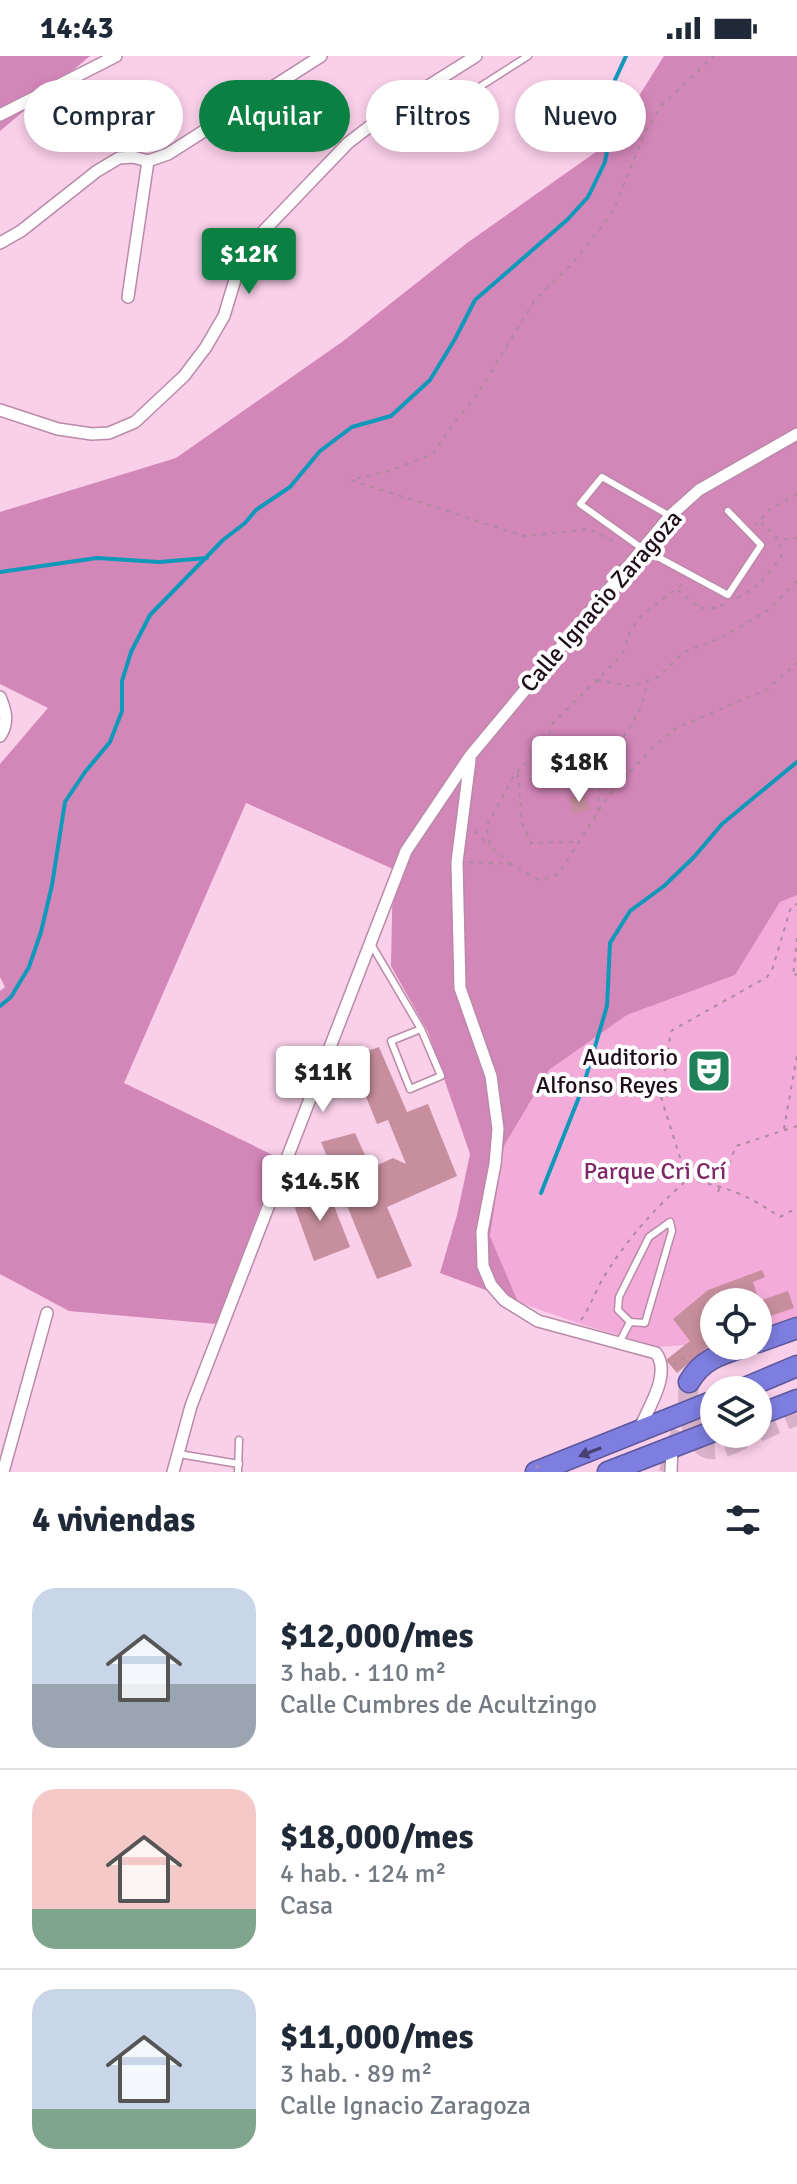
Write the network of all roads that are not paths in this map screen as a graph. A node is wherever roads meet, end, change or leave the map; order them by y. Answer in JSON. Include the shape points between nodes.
{"nodes":[{"id":1,"x":116,"y":56,"type":"edge"},
{"id":2,"x":321,"y":56,"type":"edge"},
{"id":3,"x":476,"y":56,"type":"edge"},
{"id":4,"x":528,"y":56,"type":"edge"},
{"id":5,"x":490,"y":80,"type":"edge"},
{"id":6,"x":0,"y":115,"type":"edge"},
{"id":7,"x":148,"y":161,"type":"junction"},
{"id":8,"x":0,"y":243,"type":"edge"},
{"id":9,"x":128,"y":297,"type":"dead end"},
{"id":10,"x":0,"y":410,"type":"edge"},
{"id":11,"x":797,"y":434,"type":"edge"},
{"id":12,"x":728,"y":511,"type":"dead end"},
{"id":13,"x":670,"y":516,"type":"junction"},
{"id":14,"x":643,"y":549,"type":"junction"},
{"id":15,"x":0,"y":697,"type":"edge"},
{"id":16,"x":0,"y":736,"type":"edge"},
{"id":17,"x":470,"y":756,"type":"junction"},
{"id":18,"x":371,"y":943,"type":"junction"},
{"id":19,"x":421,"y":1029,"type":"junction"},
{"id":20,"x":47,"y":1313,"type":"dead end"},
{"id":21,"x":630,"y":1322,"type":"junction"},
{"id":22,"x":797,"y":1328,"type":"edge"},
{"id":23,"x":772,"y":1337,"type":"edge"},
{"id":24,"x":619,"y":1343,"type":"junction"},
{"id":25,"x":707,"y":1360,"type":"edge"},
{"id":26,"x":797,"y":1366,"type":"edge"},
{"id":27,"x":772,"y":1377,"type":"edge"},
{"id":28,"x":689,"y":1382,"type":"tunnel mouth"},
{"id":29,"x":797,"y":1400,"type":"edge"},
{"id":30,"x":700,"y":1407,"type":"edge"},
{"id":31,"x":772,"y":1410,"type":"edge"},
{"id":32,"x":638,"y":1433,"type":"junction"},
{"id":33,"x":700,"y":1436,"type":"edge"},
{"id":34,"x":239,"y":1440,"type":"dead end"},
{"id":35,"x":672,"y":1447,"type":"junction"},
{"id":36,"x":178,"y":1454,"type":"junction"},
{"id":37,"x":238,"y":1468,"type":"edge"},
{"id":38,"x":537,"y":1470,"type":"edge"},
{"id":39,"x":3,"y":1472,"type":"edge"},
{"id":40,"x":173,"y":1472,"type":"edge"},
{"id":41,"x":608,"y":1472,"type":"edge"},
{"id":42,"x":671,"y":1472,"type":"edge"}],
"edges":[{"from":1,"to":6,"type":"street"},
{"from":2,"to":7,"type":"street","via":[[193,139]]},
{"from":3,"to":10,"type":"street","via":[[348,143],[255,240],[241,260],[224,316],[206,347],[135,422],[92,434]]},
{"from":4,"to":5,"type":"lane"},
{"from":7,"to":8,"type":"street","via":[[119,158]]},
{"from":7,"to":9,"type":"street"},
{"from":11,"to":13,"type":"street","name":"Calle Ignacio Zaragoza","via":[[699,490]]},
{"from":12,"to":14,"type":"lane","via":[[761,545],[728,595]]},
{"from":13,"to":14,"type":"street","name":"Calle Ignacio Zaragoza"},
{"from":13,"to":14,"type":"lane","via":[[602,477],[580,504]]},
{"from":14,"to":17,"type":"street","name":"Calle Ignacio Zaragoza"},
{"from":15,"to":16,"type":"street","via":[[6,712]]},
{"from":17,"to":18,"type":"street","name":"Calle Ignacio Zaragoza","via":[[406,851]]},
{"from":17,"to":24,"type":"street","via":[[457,862],[460,988],[491,1076],[498,1129],[482,1232],[483,1266],[504,1300],[538,1321]]},
{"from":18,"to":19,"type":"lane"},
{"from":18,"to":36,"type":"street","name":"Calle Ignacio Zaragoza","via":[[191,1406]]},
{"from":19,"to":19,"type":"lane","via":[[441,1076],[410,1089],[391,1041]]},
{"from":20,"to":39,"type":"street"},
{"from":21,"to":21,"type":"lane","via":[[645,1323],[672,1231],[670,1222],[649,1237],[619,1297],[618,1310]]},
{"from":21,"to":24,"type":"lane"},
{"from":22,"to":23,"type":"highway"},
{"from":24,"to":32,"type":"street","via":[[649,1349],[660,1359],[663,1373]]},
{"from":25,"to":28,"type":"highway"},
{"from":26,"to":27,"type":"highway"},
{"from":29,"to":31,"type":"highway"},
{"from":30,"to":32,"type":"highway"},
{"from":32,"to":38,"type":"highway","one_way":true},
{"from":33,"to":35,"type":"highway"},
{"from":34,"to":37,"type":"lane"},
{"from":35,"to":41,"type":"highway"},
{"from":35,"to":42,"type":"street"},
{"from":36,"to":37,"type":"lane"},
{"from":36,"to":40,"type":"street","name":"Calle Ignacio Zaragoza"}]}
